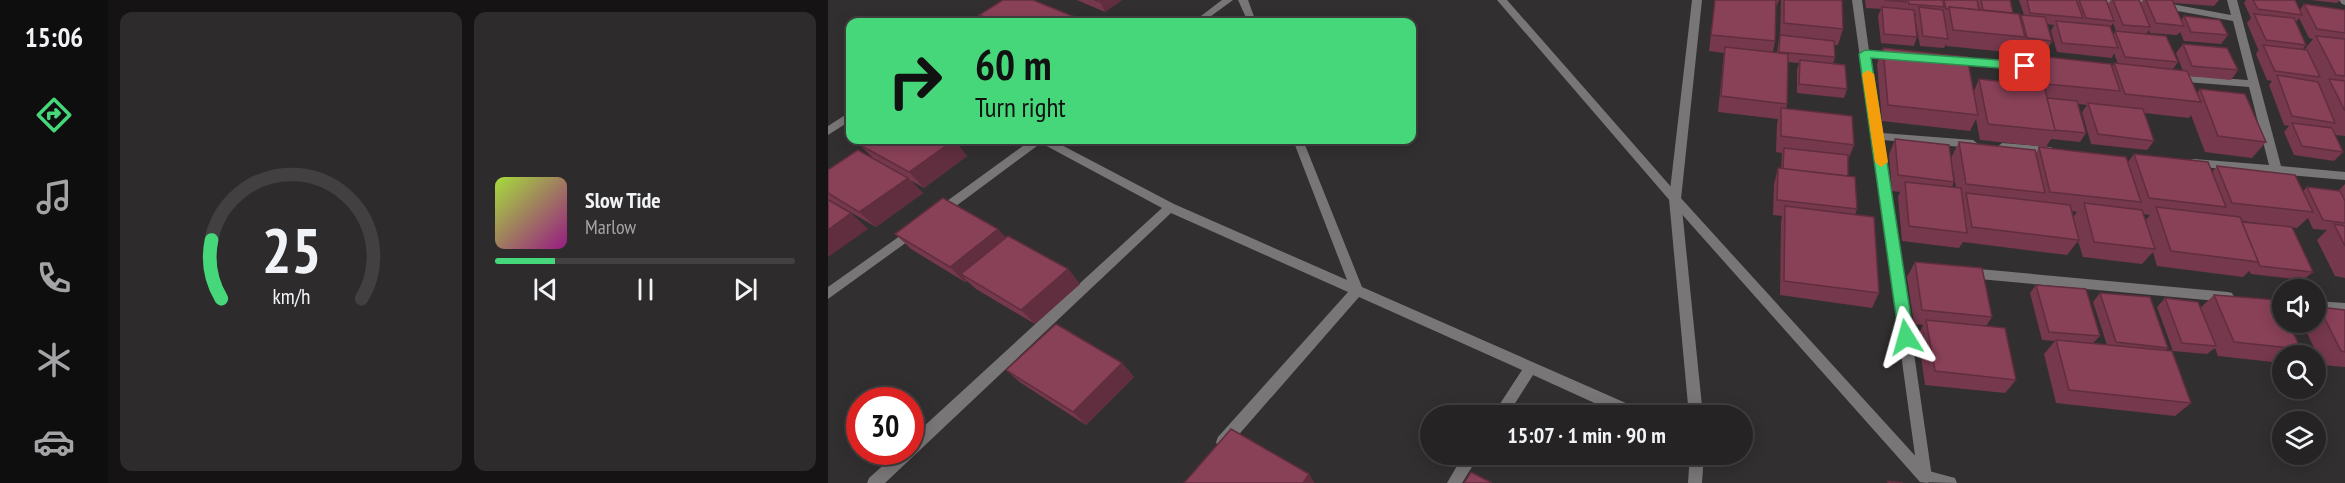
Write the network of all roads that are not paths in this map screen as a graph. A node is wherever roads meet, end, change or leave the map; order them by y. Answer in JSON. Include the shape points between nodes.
{"nodes":[{"id":1,"x":1228,"y":0,"type":"edge"},
{"id":2,"x":1243,"y":0,"type":"edge"},
{"id":3,"x":1502,"y":0,"type":"edge"},
{"id":4,"x":1697,"y":0,"type":"edge"},
{"id":5,"x":1857,"y":0,"type":"edge"},
{"id":6,"x":2101,"y":0,"type":"edge"},
{"id":7,"x":2232,"y":0,"type":"edge"},
{"id":8,"x":1203,"y":18,"type":"edge"},
{"id":9,"x":1250,"y":18,"type":"edge"},
{"id":10,"x":2238,"y":19,"type":"junction"},
{"id":11,"x":1865,"y":54,"type":"junction"},
{"id":12,"x":1912,"y":58,"type":"edge"},
{"id":13,"x":1947,"y":60,"type":"edge"},
{"id":14,"x":2054,"y":68,"type":"edge"},
{"id":15,"x":2160,"y":76,"type":"edge"},
{"id":16,"x":2254,"y":84,"type":"junction"},
{"id":17,"x":846,"y":119,"type":"edge"},
{"id":18,"x":828,"y":131,"type":"edge"},
{"id":19,"x":1877,"y":136,"type":"junction"},
{"id":20,"x":1032,"y":144,"type":"edge"},
{"id":21,"x":1052,"y":144,"type":"edge"},
{"id":22,"x":1300,"y":144,"type":"edge"},
{"id":23,"x":2065,"y":152,"type":"edge"},
{"id":24,"x":2182,"y":162,"type":"edge"},
{"id":25,"x":2276,"y":170,"type":"junction"},
{"id":26,"x":2345,"y":176,"type":"edge"},
{"id":27,"x":1675,"y":199,"type":"junction"},
{"id":28,"x":1170,"y":207,"type":"junction"},
{"id":29,"x":1955,"y":272,"type":"edge"},
{"id":30,"x":1357,"y":290,"type":"junction"},
{"id":31,"x":828,"y":294,"type":"edge"},
{"id":32,"x":2236,"y":298,"type":"edge"},
{"id":33,"x":2326,"y":307,"type":"edge"},
{"id":34,"x":2345,"y":308,"type":"edge"},
{"id":35,"x":1531,"y":367,"type":"junction"},
{"id":36,"x":1506,"y":405,"type":"edge"},
{"id":37,"x":1616,"y":405,"type":"edge"},
{"id":38,"x":1695,"y":405,"type":"edge"},
{"id":39,"x":924,"y":436,"type":"edge"},
{"id":40,"x":1210,"y":457,"type":"edge"},
{"id":41,"x":893,"y":465,"type":"edge"},
{"id":42,"x":1466,"y":465,"type":"edge"},
{"id":43,"x":1696,"y":465,"type":"edge"},
{"id":44,"x":1925,"y":477,"type":"junction"},
{"id":45,"x":874,"y":483,"type":"edge"},
{"id":46,"x":1454,"y":483,"type":"edge"},
{"id":47,"x":1695,"y":483,"type":"edge"},
{"id":48,"x":1950,"y":483,"type":"edge"}],
"edges":[{"from":1,"to":8,"type":"street"},
{"from":2,"to":9,"type":"street"},
{"from":3,"to":27,"type":"street"},
{"from":4,"to":27,"type":"street"},
{"from":5,"to":11,"type":"street"},
{"from":6,"to":10,"type":"street","via":[[2150,3]]},
{"from":7,"to":10,"type":"street"},
{"from":10,"to":16,"type":"street"},
{"from":11,"to":12,"type":"street"},
{"from":11,"to":19,"type":"street"},
{"from":13,"to":14,"type":"street"},
{"from":15,"to":16,"type":"street"},
{"from":16,"to":25,"type":"street"},
{"from":17,"to":18,"type":"street"},
{"from":19,"to":23,"type":"street"},
{"from":19,"to":44,"type":"street","via":[[1902,268]]},
{"from":20,"to":31,"type":"street"},
{"from":21,"to":28,"type":"street"},
{"from":22,"to":30,"type":"street"},
{"from":24,"to":25,"type":"street"},
{"from":25,"to":26,"type":"street"},
{"from":27,"to":38,"type":"street"},
{"from":27,"to":44,"type":"street"},
{"from":28,"to":30,"type":"street"},
{"from":28,"to":39,"type":"street"},
{"from":29,"to":32,"type":"street"},
{"from":30,"to":35,"type":"street"},
{"from":30,"to":40,"type":"street"},
{"from":33,"to":34,"type":"street"},
{"from":35,"to":36,"type":"street"},
{"from":35,"to":37,"type":"street"},
{"from":41,"to":45,"type":"street"},
{"from":42,"to":46,"type":"street"},
{"from":43,"to":47,"type":"street"},
{"from":44,"to":48,"type":"street"}]}
